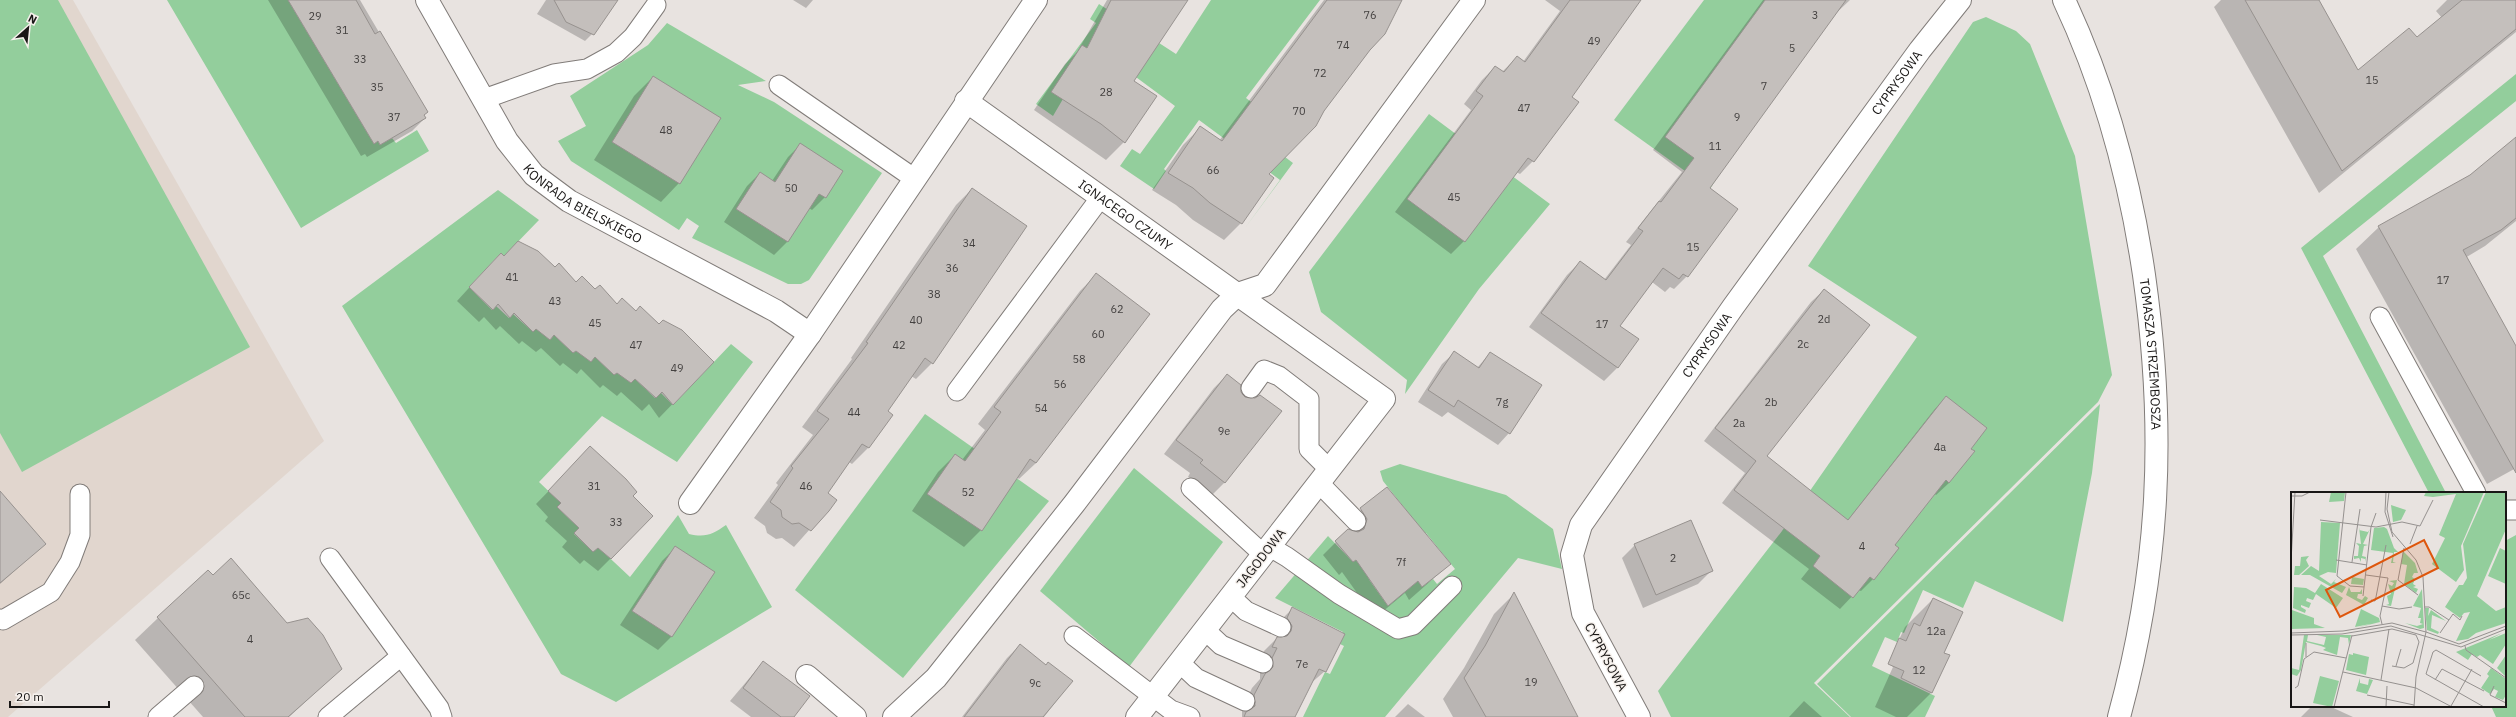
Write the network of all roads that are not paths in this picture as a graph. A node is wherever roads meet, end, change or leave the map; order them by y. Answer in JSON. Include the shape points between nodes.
{"nodes":[{"id":1,"x":427,"y":0,"type":"edge"},
{"id":2,"x":1036,"y":0,"type":"edge"},
{"id":3,"x":1474,"y":0,"type":"edge"},
{"id":4,"x":1960,"y":0,"type":"edge"},
{"id":5,"x":2064,"y":0,"type":"edge"},
{"id":6,"x":656,"y":5,"type":"dead end"},
{"id":7,"x":779,"y":85,"type":"dead end"},
{"id":8,"x":484,"y":99,"type":"junction"},
{"id":9,"x":966,"y":101,"type":"junction"},
{"id":10,"x":915,"y":179,"type":"junction"},
{"id":11,"x":1101,"y":197,"type":"junction"},
{"id":12,"x":1238,"y":294,"type":"junction"},
{"id":13,"x":2380,"y":317,"type":"dead end"},
{"id":14,"x":810,"y":334,"type":"junction"},
{"id":15,"x":1252,"y":388,"type":"dead end"},
{"id":16,"x":957,"y":391,"type":"dead end"},
{"id":17,"x":1384,"y":399,"type":"joint"},
{"id":18,"x":1324,"y":476,"type":"junction"},
{"id":19,"x":1191,"y":488,"type":"dead end"},
{"id":20,"x":2475,"y":492,"type":"edge"},
{"id":21,"x":80,"y":494,"type":"dead end"},
{"id":22,"x":690,"y":503,"type":"dead end"},
{"id":23,"x":1356,"y":521,"type":"dead end"},
{"id":24,"x":1267,"y":551,"type":"junction"},
{"id":25,"x":330,"y":558,"type":"dead end"},
{"id":26,"x":1452,"y":586,"type":"dead end"},
{"id":27,"x":1231,"y":598,"type":"junction"},
{"id":28,"x":0,"y":619,"type":"edge"},
{"id":29,"x":1281,"y":627,"type":"dead end"},
{"id":30,"x":1205,"y":630,"type":"junction"},
{"id":31,"x":1074,"y":636,"type":"dead end"},
{"id":32,"x":401,"y":656,"type":"junction"},
{"id":33,"x":1180,"y":663,"type":"junction"},
{"id":34,"x":1263,"y":664,"type":"dead end"},
{"id":35,"x":808,"y":676,"type":"dead end"},
{"id":36,"x":194,"y":686,"type":"dead end"},
{"id":37,"x":1154,"y":695,"type":"junction"},
{"id":38,"x":1245,"y":701,"type":"dead end"},
{"id":39,"x":158,"y":717,"type":"edge"},
{"id":40,"x":328,"y":717,"type":"edge"},
{"id":41,"x":442,"y":717,"type":"edge"},
{"id":42,"x":855,"y":717,"type":"edge"},
{"id":43,"x":894,"y":717,"type":"edge"},
{"id":44,"x":1137,"y":717,"type":"edge"},
{"id":45,"x":1190,"y":717,"type":"edge"},
{"id":46,"x":1639,"y":717,"type":"edge"},
{"id":47,"x":2119,"y":717,"type":"edge"}],
"edges":[{"from":1,"to":8,"type":"street","name":"KONRADA BIELSKIEGO"},
{"from":2,"to":9,"type":"street"},
{"from":3,"to":12,"type":"street","via":[[1265,285]]},
{"from":4,"to":46,"type":"street","name":"CYPRYSOWA","via":[[1920,50],[1737,301],[1581,525],[1572,555],[1583,613]]},
{"from":5,"to":47,"type":"street","name":"TOMASZA STRZEMBOSZA","via":[[2101,92],[2120,152],[2139,242],[2155,370],[2158,440],[2154,528],[2144,605]]},
{"from":6,"to":8,"type":"lane","via":[[633,37],[616,53],[587,69],[554,74]]},
{"from":7,"to":10,"type":"lane"},
{"from":8,"to":14,"type":"street","name":"KONRADA BIELSKIEGO","via":[[507,142],[534,175],[569,201],[776,312]]},
{"from":9,"to":10,"type":"street"},
{"from":9,"to":11,"type":"street","name":"IGNACEGO CZUMY"},
{"from":10,"to":14,"type":"street"},
{"from":11,"to":12,"type":"street","name":"IGNACEGO CZUMY"},
{"from":11,"to":16,"type":"lane"},
{"from":12,"to":17,"type":"street","name":"IGNACEGO CZUMY"},
{"from":12,"to":43,"type":"street","via":[[1222,309],[1074,504],[936,678]]},
{"from":13,"to":20,"type":"lane"},
{"from":14,"to":22,"type":"street"},
{"from":15,"to":18,"type":"lane","via":[[1264,370],[1279,376],[1310,399],[1309,449]]},
{"from":17,"to":18,"type":"street","name":"JAGODOWA"},
{"from":18,"to":23,"type":"lane"},
{"from":18,"to":24,"type":"street","name":"JAGODOWA"},
{"from":19,"to":24,"type":"lane"},
{"from":21,"to":28,"type":"lane","via":[[80,535],[70,562],[51,592],[3,620]]},
{"from":24,"to":26,"type":"lane","via":[[1287,557],[1339,594],[1398,629],[1413,625]]},
{"from":24,"to":27,"type":"street","name":"JAGODOWA"},
{"from":25,"to":32,"type":"lane"},
{"from":27,"to":29,"type":"lane","via":[[1246,611]]},
{"from":27,"to":30,"type":"street","name":"JAGODOWA"},
{"from":30,"to":33,"type":"street","name":"JAGODOWA"},
{"from":30,"to":34,"type":"lane","via":[[1221,644]]},
{"from":31,"to":37,"type":"lane"},
{"from":32,"to":40,"type":"lane"},
{"from":32,"to":41,"type":"lane","via":[[439,708]]},
{"from":33,"to":37,"type":"street","name":"JAGODOWA"},
{"from":33,"to":38,"type":"lane","via":[[1196,678]]},
{"from":35,"to":42,"type":"street"},
{"from":36,"to":39,"type":"lane"},
{"from":37,"to":44,"type":"street","name":"JAGODOWA"},
{"from":37,"to":45,"type":"lane","via":[[1171,710]]}]}
